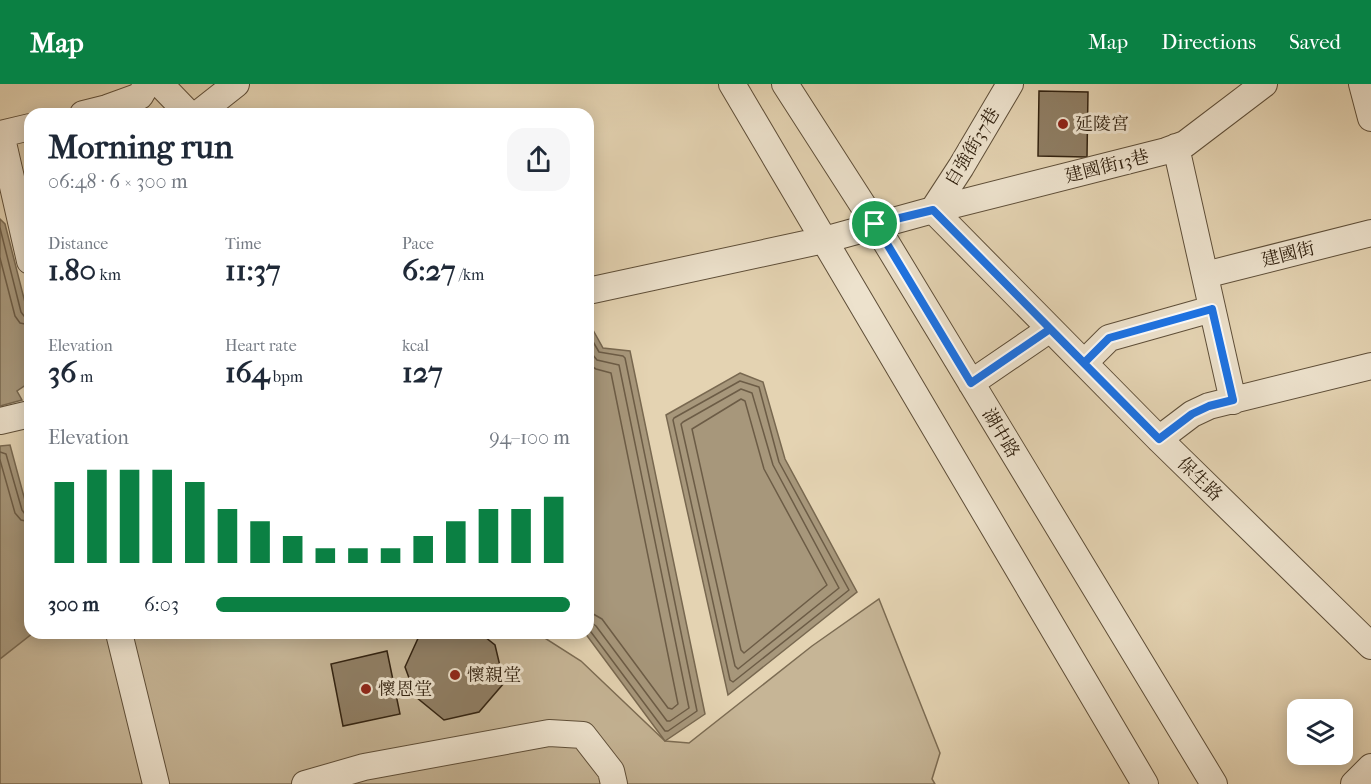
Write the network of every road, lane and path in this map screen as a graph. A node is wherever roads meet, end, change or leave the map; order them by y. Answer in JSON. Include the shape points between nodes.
{"nodes":[{"id":1,"x":147,"y":84,"type":"edge"},
{"id":2,"x":160,"y":84,"type":"edge"},
{"id":3,"x":236,"y":84,"type":"edge"},
{"id":4,"x":732,"y":84,"type":"edge"},
{"id":5,"x":785,"y":84,"type":"edge"},
{"id":6,"x":1010,"y":84,"type":"edge"},
{"id":7,"x":1264,"y":84,"type":"edge"},
{"id":8,"x":1362,"y":84,"type":"edge"},
{"id":9,"x":107,"y":108,"type":"edge"},
{"id":10,"x":183,"y":108,"type":"edge"},
{"id":11,"x":206,"y":108,"type":"edge"},
{"id":12,"x":1371,"y":118,"type":"edge"},
{"id":13,"x":24,"y":128,"type":"edge"},
{"id":14,"x":0,"y":133,"type":"edge"},
{"id":15,"x":1176,"y":147,"type":"junction"},
{"id":16,"x":933,"y":210,"type":"junction"},
{"id":17,"x":875,"y":224,"type":"junction"},
{"id":18,"x":1371,"y":233,"type":"edge"},
{"id":19,"x":24,"y":235,"type":"edge"},
{"id":20,"x":824,"y":240,"type":"junction"},
{"id":21,"x":1205,"y":275,"type":"junction"},
{"id":22,"x":594,"y":290,"type":"edge"},
{"id":23,"x":1212,"y":309,"type":"junction"},
{"id":24,"x":1050,"y":329,"type":"junction"},
{"id":25,"x":1084,"y":363,"type":"junction"},
{"id":26,"x":1371,"y":366,"type":"edge"},
{"id":27,"x":971,"y":383,"type":"junction"},
{"id":28,"x":1233,"y":400,"type":"junction"},
{"id":29,"x":24,"y":415,"type":"edge"},
{"id":30,"x":0,"y":421,"type":"edge"},
{"id":31,"x":1159,"y":439,"type":"junction"},
{"id":32,"x":120,"y":639,"type":"edge"},
{"id":33,"x":1371,"y":646,"type":"edge"},
{"id":34,"x":1371,"y":767,"type":"edge"},
{"id":35,"x":156,"y":784,"type":"edge"},
{"id":36,"x":305,"y":784,"type":"edge"},
{"id":37,"x":614,"y":784,"type":"edge"},
{"id":38,"x":1145,"y":784,"type":"edge"},
{"id":39,"x":1214,"y":784,"type":"edge"},
{"id":40,"x":1354,"y":784,"type":"edge"}],
"edges":[{"from":1,"to":9,"type":"street","via":[[140,96]]},
{"from":2,"to":10,"type":"street"},
{"from":3,"to":11,"type":"street"},
{"from":4,"to":20,"type":"street"},
{"from":5,"to":17,"type":"street","name":"湖中路"},
{"from":6,"to":16,"type":"street","name":"自強街37巷"},
{"from":7,"to":15,"type":"street","name":"建國街13巷","via":[[1201,133]]},
{"from":8,"to":12,"type":"street"},
{"from":13,"to":14,"type":"street"},
{"from":14,"to":19,"type":"street"},
{"from":15,"to":16,"type":"street","name":"建國街13巷"},
{"from":15,"to":21,"type":"street"},
{"from":16,"to":17,"type":"street"},
{"from":16,"to":24,"type":"street","name":"保生路"},
{"from":17,"to":20,"type":"street"},
{"from":17,"to":27,"type":"street","name":"湖中路"},
{"from":18,"to":21,"type":"street","name":"建國街"},
{"from":20,"to":22,"type":"street"},
{"from":20,"to":38,"type":"street"},
{"from":21,"to":23,"type":"street"},
{"from":23,"to":25,"type":"street","via":[[1109,338]]},
{"from":23,"to":28,"type":"street"},
{"from":24,"to":25,"type":"street","name":"保生路"},
{"from":24,"to":27,"type":"street"},
{"from":25,"to":31,"type":"street","name":"保生路"},
{"from":26,"to":28,"type":"street"},
{"from":27,"to":39,"type":"street","name":"湖中路"},
{"from":28,"to":31,"type":"street","via":[[1192,414]]},
{"from":29,"to":30,"type":"street"},
{"from":31,"to":33,"type":"street","name":"保生路"},
{"from":32,"to":35,"type":"street"},
{"from":34,"to":40,"type":"street"},
{"from":36,"to":37,"type":"street","via":[[364,767],[549,733],[583,735],[611,771]]}]}
